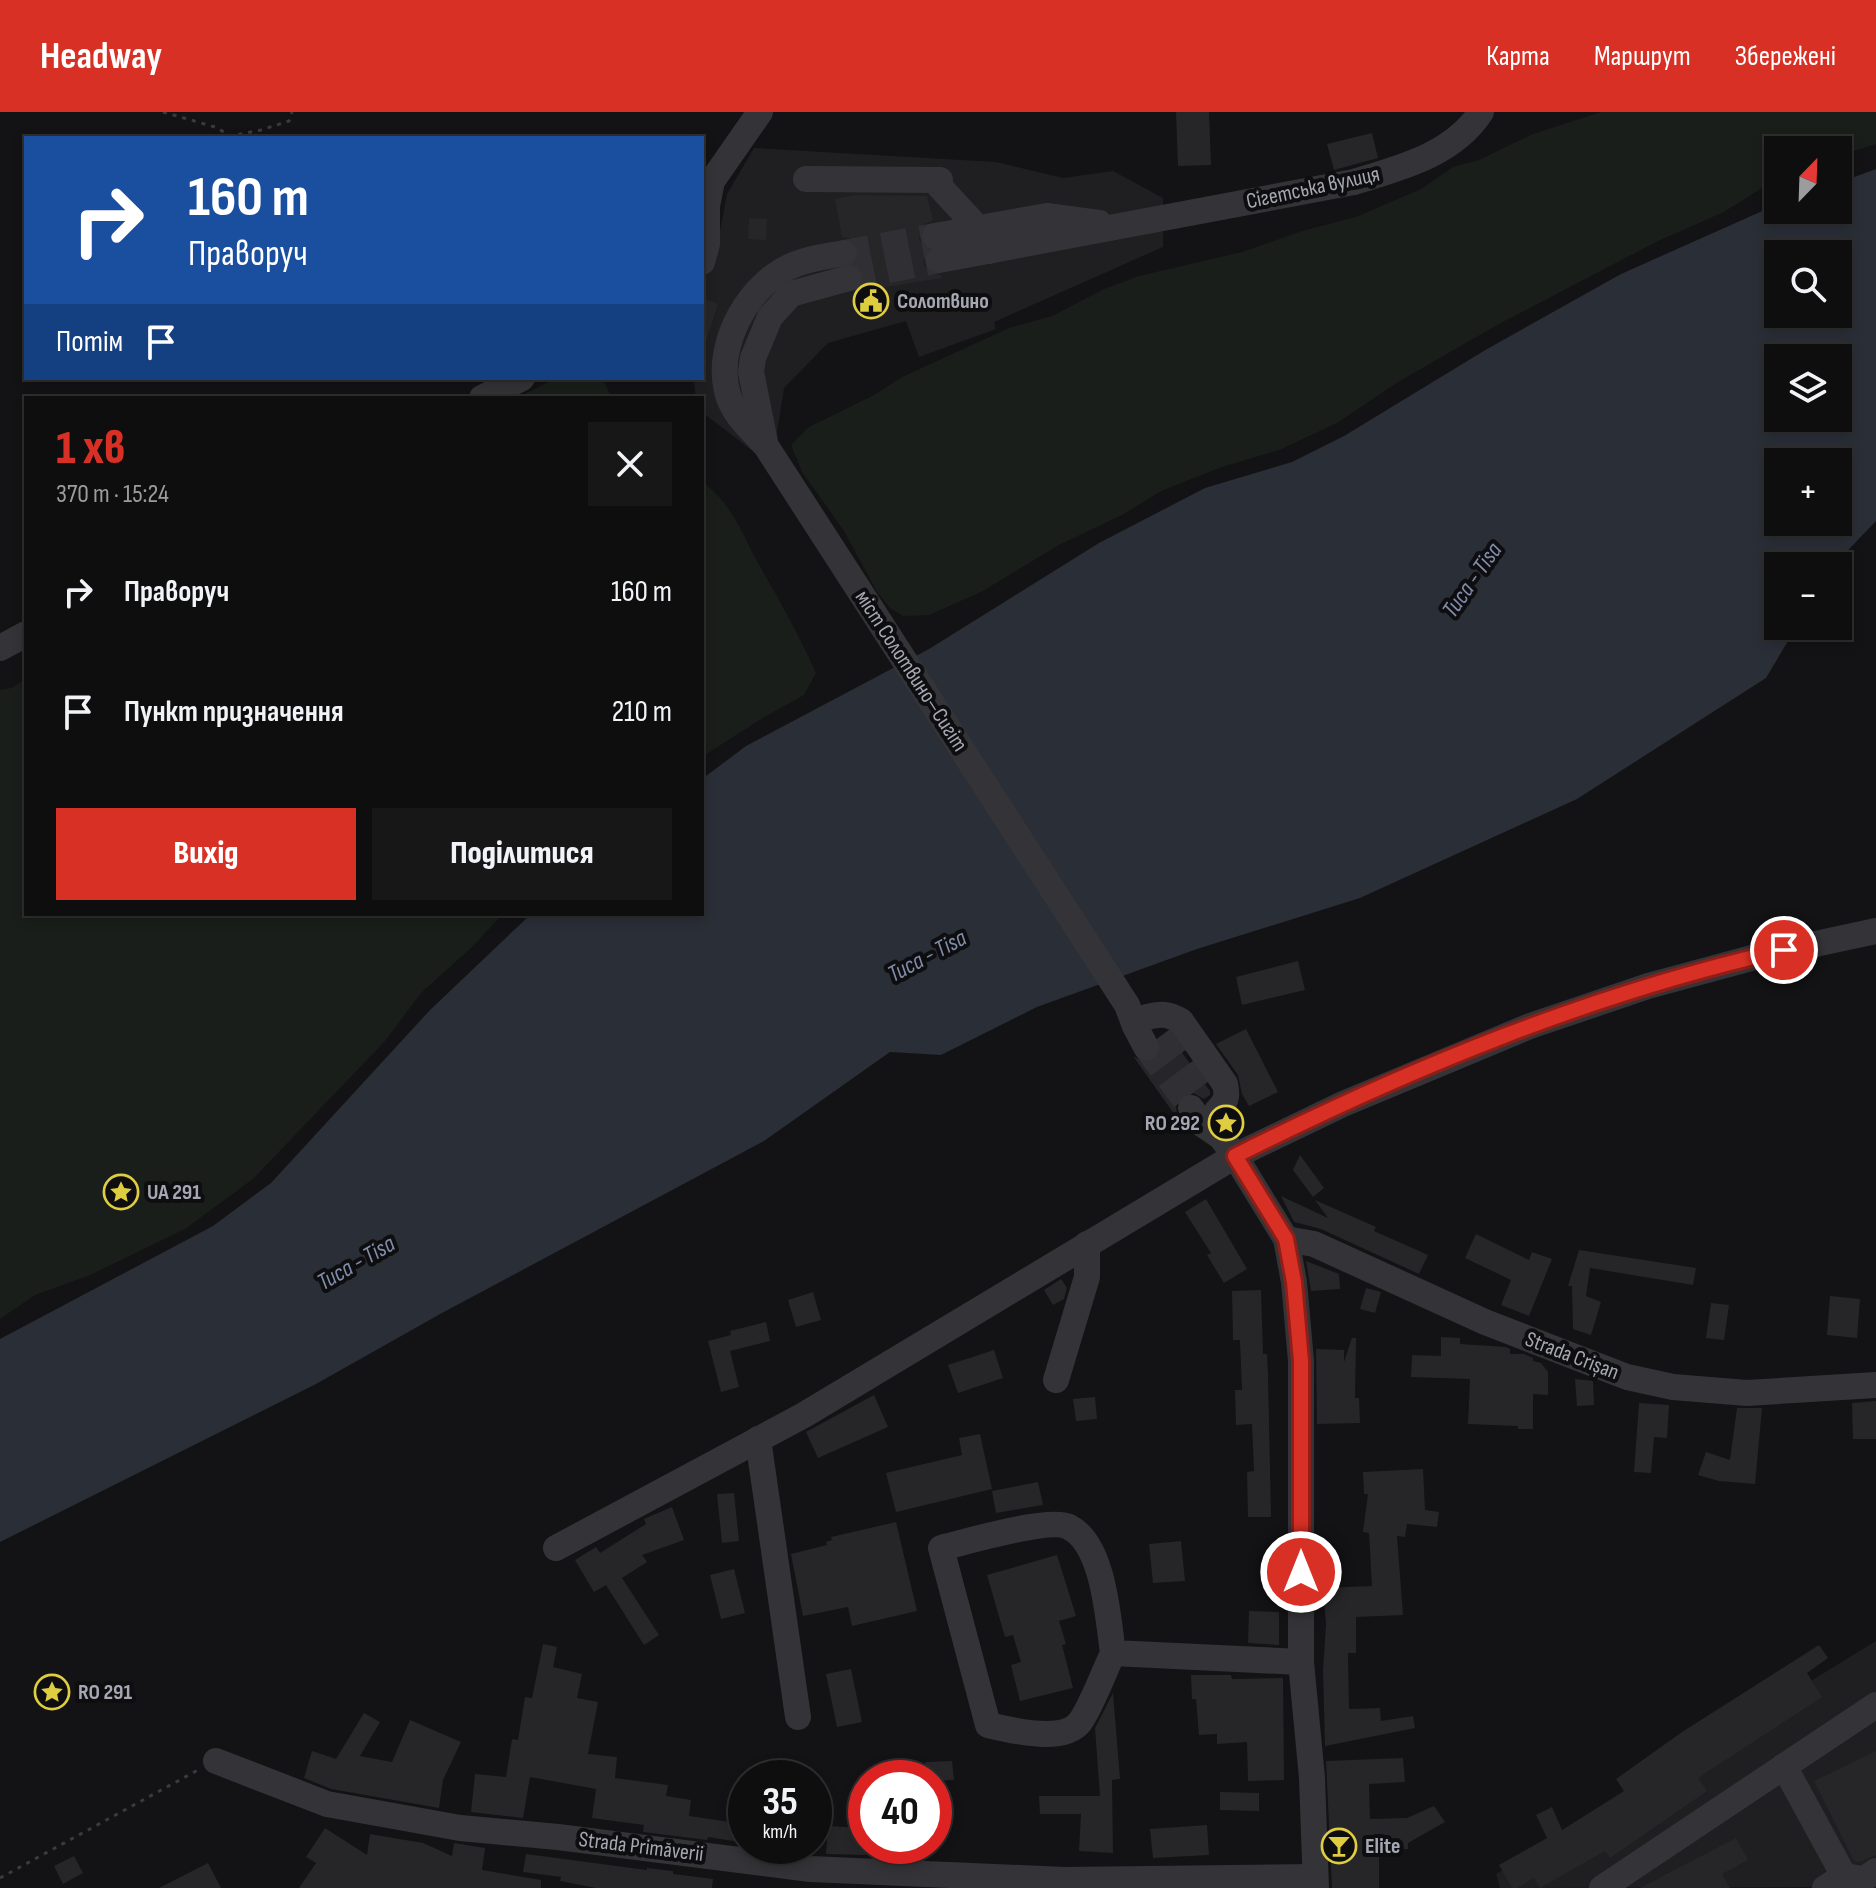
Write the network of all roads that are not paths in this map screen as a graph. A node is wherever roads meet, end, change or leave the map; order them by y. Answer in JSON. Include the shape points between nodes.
{"nodes":[{"id":1,"x":760,"y":112,"type":"edge"},
{"id":2,"x":1481,"y":112,"type":"edge"},
{"id":3,"x":806,"y":179,"type":"dead end"},
{"id":4,"x":984,"y":240,"type":"junction"},
{"id":5,"x":937,"y":248,"type":"tunnel mouth"},
{"id":6,"x":704,"y":255,"type":"edge"},
{"id":7,"x":846,"y":265,"type":"tunnel mouth"},
{"id":8,"x":518,"y":380,"type":"edge"},
{"id":9,"x":486,"y":396,"type":"edge"},
{"id":10,"x":24,"y":635,"type":"edge"},
{"id":11,"x":0,"y":648,"type":"edge"},
{"id":12,"x":1876,"y":931,"type":"edge"},
{"id":13,"x":1214,"y":1122,"type":"junction"},
{"id":14,"x":1286,"y":1239,"type":"junction"},
{"id":15,"x":1087,"y":1244,"type":"junction"},
{"id":16,"x":1056,"y":1380,"type":"dead end"},
{"id":17,"x":1876,"y":1385,"type":"edge"},
{"id":18,"x":758,"y":1439,"type":"junction"},
{"id":19,"x":556,"y":1548,"type":"dead end"},
{"id":20,"x":1113,"y":1653,"type":"junction"},
{"id":21,"x":1301,"y":1662,"type":"junction"},
{"id":22,"x":1876,"y":1705,"type":"edge"},
{"id":23,"x":798,"y":1717,"type":"dead end"},
{"id":24,"x":216,"y":1761,"type":"road end"},
{"id":25,"x":1784,"y":1766,"type":"junction"},
{"id":26,"x":1876,"y":1871,"type":"edge"},
{"id":27,"x":809,"y":1879,"type":"edge"},
{"id":28,"x":1834,"y":1882,"type":"edge"},
{"id":29,"x":1315,"y":1883,"type":"edge"},
{"id":30,"x":1602,"y":1888,"type":"edge"}],
"edges":[{"from":1,"to":6,"type":"street","via":[[712,181]]},
{"from":2,"to":4,"type":"street","name":"Сігетська вулиця","via":[[1451,143],[1411,165],[1354,182],[1127,226],[1047,216]]},
{"from":3,"to":4,"type":"street","via":[[940,180],[940,187]]},
{"from":4,"to":5,"type":"street","name":"Сігетська вулиця"},
{"from":7,"to":13,"type":"street","name":"міст Солотвино–Сигіт","via":[[758,311],[751,372],[769,451],[1140,1019],[1158,1013],[1181,1021],[1225,1084],[1228,1094]]},
{"from":8,"to":9,"type":"street"},
{"from":10,"to":11,"type":"street"},
{"from":12,"to":13,"type":"street","via":[[1648,986],[1530,1026],[1343,1104]]},
{"from":13,"to":14,"type":"street"},
{"from":13,"to":15,"type":"street"},
{"from":14,"to":17,"type":"street","name":"Strada Crișan","via":[[1314,1244],[1485,1322],[1627,1377],[1747,1393]]},
{"from":14,"to":21,"type":"street","via":[[1301,1361]]},
{"from":15,"to":16,"type":"street","via":[[1087,1277]]},
{"from":15,"to":18,"type":"street"},
{"from":18,"to":19,"type":"street"},
{"from":18,"to":23,"type":"street"},
{"from":20,"to":20,"type":"street","via":[[1104,1589],[1086,1540],[1068,1526],[1049,1524],[941,1548],[988,1725],[1025,1734],[1063,1733],[1079,1724]]},
{"from":20,"to":21,"type":"street"},
{"from":21,"to":29,"type":"street"},
{"from":22,"to":25,"type":"street"},
{"from":24,"to":27,"type":"street","name":"Strada Primăverii","via":[[327,1804]]},
{"from":25,"to":28,"type":"street"},
{"from":25,"to":30,"type":"street"},
{"from":26,"to":28,"type":"street","via":[[1864,1879]]},
{"from":27,"to":29,"type":"street","name":"Strada Primăverii"}]}
